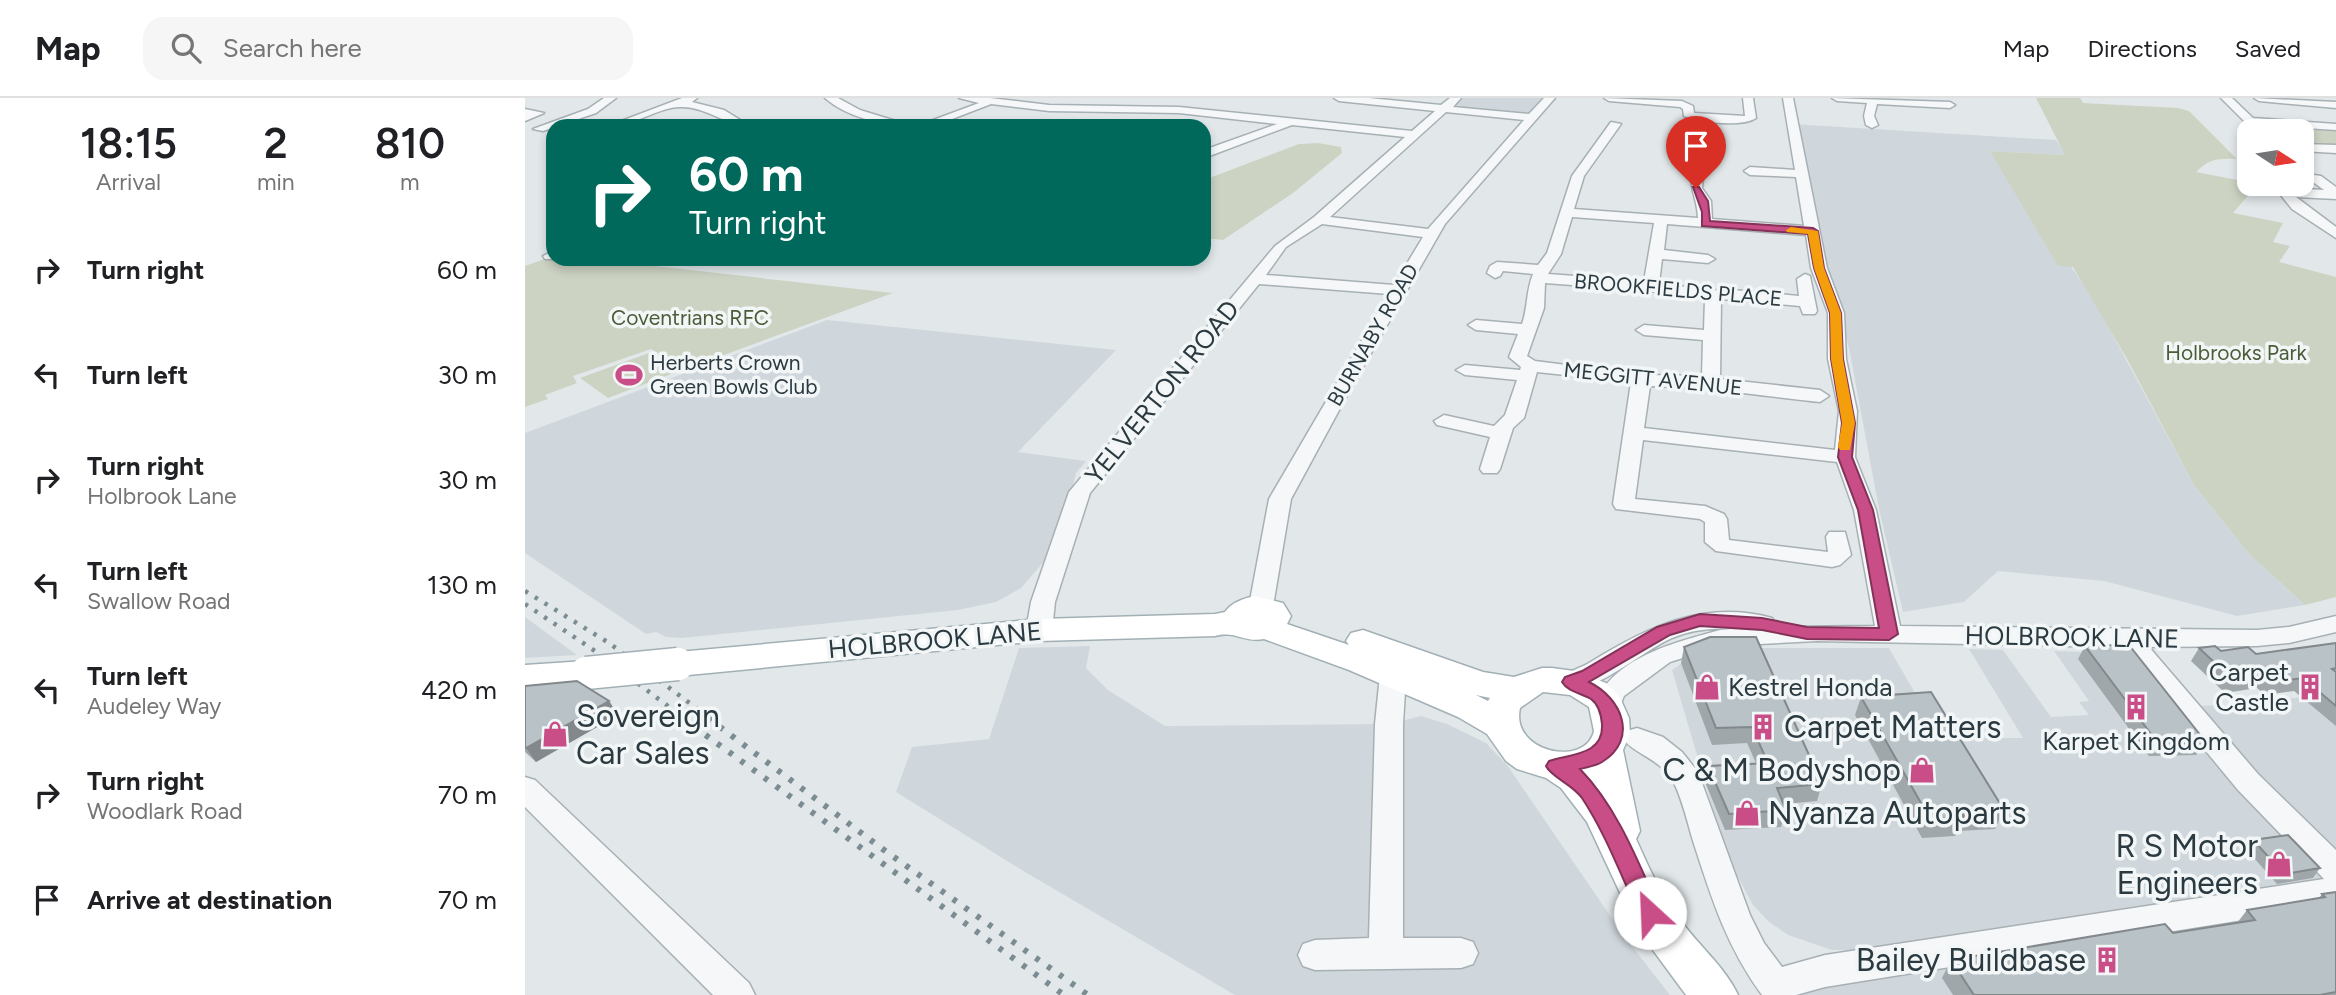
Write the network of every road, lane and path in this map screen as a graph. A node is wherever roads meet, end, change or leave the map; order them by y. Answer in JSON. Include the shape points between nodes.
{"nodes":[{"id":1,"x":611,"y":98,"type":"edge"},
{"id":2,"x":692,"y":98,"type":"edge"},
{"id":3,"x":830,"y":98,"type":"edge"},
{"id":4,"x":964,"y":98,"type":"edge"},
{"id":5,"x":1004,"y":98,"type":"edge"},
{"id":6,"x":1339,"y":98,"type":"edge"},
{"id":7,"x":1457,"y":98,"type":"edge"},
{"id":8,"x":1550,"y":98,"type":"edge"},
{"id":9,"x":1609,"y":98,"type":"edge"},
{"id":10,"x":1788,"y":98,"type":"edge"},
{"id":11,"x":1837,"y":98,"type":"edge"},
{"id":12,"x":2226,"y":98,"type":"edge"},
{"id":13,"x":2259,"y":98,"type":"edge"},
{"id":14,"x":1631,"y":99,"type":"edge"},
{"id":15,"x":1869,"y":100,"type":"edge"},
{"id":16,"x":1682,"y":101,"type":"edge"},
{"id":17,"x":678,"y":103,"type":"junction"},
{"id":18,"x":990,"y":103,"type":"junction"},
{"id":19,"x":1752,"y":103,"type":"edge"},
{"id":20,"x":2331,"y":104,"type":"edge"},
{"id":21,"x":1950,"y":105,"type":"dead end"},
{"id":22,"x":1443,"y":109,"type":"junction"},
{"id":23,"x":525,"y":112,"type":"edge"},
{"id":24,"x":2336,"y":114,"type":"edge"},
{"id":25,"x":1692,"y":116,"type":"junction"},
{"id":26,"x":525,"y":117,"type":"edge"},
{"id":27,"x":1533,"y":118,"type":"junction"},
{"id":28,"x":568,"y":119,"type":"edge"},
{"id":29,"x":633,"y":119,"type":"edge"},
{"id":30,"x":732,"y":119,"type":"edge"},
{"id":31,"x":879,"y":119,"type":"edge"},
{"id":32,"x":943,"y":119,"type":"edge"},
{"id":33,"x":2247,"y":119,"type":"edge"},
{"id":34,"x":1292,"y":122,"type":"junction"},
{"id":35,"x":1615,"y":124,"type":"dead end"},
{"id":36,"x":1872,"y":125,"type":"dead end"},
{"id":37,"x":2314,"y":126,"type":"edge"},
{"id":38,"x":546,"y":127,"type":"edge"},
{"id":39,"x":1683,"y":127,"type":"dead end"},
{"id":40,"x":525,"y":128,"type":"edge"},
{"id":41,"x":2336,"y":128,"type":"edge"},
{"id":42,"x":539,"y":129,"type":"junction"},
{"id":43,"x":546,"y":129,"type":"edge"},
{"id":44,"x":1415,"y":135,"type":"junction"},
{"id":45,"x":1211,"y":147,"type":"edge"},
{"id":46,"x":1222,"y":148,"type":"junction"},
{"id":47,"x":2314,"y":148,"type":"edge"},
{"id":48,"x":2336,"y":149,"type":"edge"},
{"id":49,"x":1211,"y":152,"type":"edge"},
{"id":50,"x":1698,"y":168,"type":"dead end"},
{"id":51,"x":1749,"y":171,"type":"dead end"},
{"id":52,"x":1802,"y":174,"type":"junction"},
{"id":53,"x":2314,"y":179,"type":"edge"},
{"id":54,"x":2314,"y":192,"type":"edge"},
{"id":55,"x":2336,"y":194,"type":"edge"},
{"id":56,"x":2288,"y":196,"type":"edge"},
{"id":57,"x":1567,"y":213,"type":"junction"},
{"id":58,"x":1319,"y":220,"type":"junction"},
{"id":59,"x":1661,"y":220,"type":"junction"},
{"id":60,"x":1705,"y":223,"type":"junction"},
{"id":61,"x":1813,"y":231,"type":"junction"},
{"id":62,"x":2333,"y":231,"type":"edge"},
{"id":63,"x":1430,"y":234,"type":"junction"},
{"id":64,"x":1656,"y":254,"type":"junction"},
{"id":65,"x":1708,"y":258,"type":"dead end"},
{"id":66,"x":1495,"y":273,"type":"dead end"},
{"id":67,"x":1540,"y":274,"type":"junction"},
{"id":68,"x":1255,"y":279,"type":"junction"},
{"id":69,"x":1805,"y":279,"type":"dead end"},
{"id":70,"x":1651,"y":286,"type":"junction"},
{"id":71,"x":1398,"y":290,"type":"junction"},
{"id":72,"x":1713,"y":296,"type":"junction"},
{"id":73,"x":1645,"y":323,"type":"joint"},
{"id":74,"x":1476,"y":325,"type":"dead end"},
{"id":75,"x":1528,"y":330,"type":"junction"},
{"id":76,"x":1712,"y":336,"type":"junction"},
{"id":77,"x":1641,"y":348,"type":"dead end"},
{"id":78,"x":1465,"y":370,"type":"dead end"},
{"id":79,"x":1528,"y":371,"type":"junction"},
{"id":80,"x":1642,"y":380,"type":"junction"},
{"id":81,"x":1711,"y":382,"type":"junction"},
{"id":82,"x":1820,"y":396,"type":"dead end"},
{"id":83,"x":1444,"y":421,"type":"dead end"},
{"id":84,"x":1501,"y":433,"type":"junction"},
{"id":85,"x":1634,"y":433,"type":"junction"},
{"id":86,"x":1845,"y":457,"type":"junction"},
{"id":87,"x":1490,"y":470,"type":"dead end"},
{"id":88,"x":1837,"y":537,"type":"dead end"},
{"id":89,"x":1260,"y":617,"type":"junction"},
{"id":90,"x":2336,"y":624,"type":"edge"},
{"id":91,"x":1039,"y":630,"type":"junction"},
{"id":92,"x":1807,"y":633,"type":"junction"},
{"id":93,"x":1889,"y":634,"type":"junction"},
{"id":94,"x":2126,"y":639,"type":"junction"},
{"id":95,"x":1393,"y":675,"type":"junction"},
{"id":96,"x":525,"y":677,"type":"edge"},
{"id":97,"x":1571,"y":682,"type":"junction"},
{"id":98,"x":1517,"y":690,"type":"junction"},
{"id":99,"x":1500,"y":725,"type":"junction"},
{"id":100,"x":1614,"y":731,"type":"junction"},
{"id":101,"x":1556,"y":766,"type":"junction"},
{"id":102,"x":525,"y":788,"type":"edge"},
{"id":103,"x":1626,"y":858,"type":"junction"},
{"id":104,"x":2336,"y":870,"type":"edge"},
{"id":105,"x":2336,"y":891,"type":"edge"},
{"id":106,"x":1386,"y":953,"type":"junction"},
{"id":107,"x":1461,"y":953,"type":"dead end"},
{"id":108,"x":1315,"y":956,"type":"dead end"},
{"id":109,"x":1775,"y":985,"type":"joint"},
{"id":110,"x":737,"y":995,"type":"edge"},
{"id":111,"x":1715,"y":995,"type":"edge"}],
"edges":[{"from":1,"to":28,"type":"street"},
{"from":2,"to":17,"type":"street"},
{"from":3,"to":31,"type":"street"},
{"from":4,"to":18,"type":"street"},
{"from":5,"to":18,"type":"street"},
{"from":6,"to":22,"type":"street"},
{"from":7,"to":22,"type":"street","name":"YELVERTON ROAD"},
{"from":8,"to":27,"type":"street","name":"BURNABY ROAD"},
{"from":9,"to":14,"type":"street"},
{"from":10,"to":52,"type":"street"},
{"from":11,"to":15,"type":"street"},
{"from":12,"to":33,"type":"street"},
{"from":13,"to":20,"type":"street"},
{"from":14,"to":16,"type":"street"},
{"from":15,"to":21,"type":"street"},
{"from":15,"to":36,"type":"street"},
{"from":16,"to":25,"type":"street"},
{"from":17,"to":29,"type":"street"},
{"from":17,"to":30,"type":"street","via":[[716,110]]},
{"from":18,"to":32,"type":"street"},
{"from":18,"to":34,"type":"street","via":[[1059,109],[1163,109]]},
{"from":19,"to":25,"type":"street","via":[[1752,118],[1747,120]]},
{"from":20,"to":24,"type":"street"},
{"from":22,"to":27,"type":"street"},
{"from":22,"to":44,"type":"street","name":"YELVERTON ROAD"},
{"from":23,"to":26,"type":"street","via":[[539,113]]},
{"from":25,"to":39,"type":"street","via":[[1683,119]]},
{"from":27,"to":63,"type":"street","name":"BURNABY ROAD"},
{"from":34,"to":44,"type":"street"},
{"from":34,"to":46,"type":"street"},
{"from":35,"to":57,"type":"street","name":"MEGGITT AVENUE","via":[[1578,176]]},
{"from":37,"to":41,"type":"street"},
{"from":38,"to":42,"type":"street"},
{"from":40,"to":42,"type":"street"},
{"from":42,"to":43,"type":"street"},
{"from":44,"to":58,"type":"street","name":"YELVERTON ROAD"},
{"from":45,"to":46,"type":"street"},
{"from":46,"to":49,"type":"street"},
{"from":47,"to":48,"type":"street"},
{"from":50,"to":60,"type":"street","via":[[1696,188],[1707,212]]},
{"from":51,"to":52,"type":"street"},
{"from":52,"to":61,"type":"street"},
{"from":53,"to":55,"type":"street"},
{"from":54,"to":55,"type":"street"},
{"from":56,"to":62,"type":"street"},
{"from":57,"to":59,"type":"street"},
{"from":57,"to":67,"type":"street","name":"MEGGITT AVENUE","via":[[1554,254]]},
{"from":58,"to":63,"type":"street"},
{"from":58,"to":68,"type":"street","name":"YELVERTON ROAD","via":[[1283,246]]},
{"from":59,"to":60,"type":"street"},
{"from":59,"to":64,"type":"street"},
{"from":60,"to":61,"type":"street"},
{"from":61,"to":86,"type":"street","via":[[1819,268],[1836,313],[1837,359],[1848,423]]},
{"from":63,"to":71,"type":"street","name":"BURNABY ROAD"},
{"from":64,"to":65,"type":"street"},
{"from":64,"to":70,"type":"street"},
{"from":66,"to":67,"type":"street","via":[[1497,266]]},
{"from":67,"to":70,"type":"street","name":"BROOKFIELDS PLACE"},
{"from":67,"to":75,"type":"street","name":"MEGGITT AVENUE"},
{"from":68,"to":71,"type":"street","name":"YELVERTON ROAD"},
{"from":68,"to":91,"type":"street","name":"YELVERTON ROAD","via":[[1080,492]]},
{"from":69,"to":72,"type":"street","name":"BROOKFIELDS PLACE","via":[[1808,306]]},
{"from":70,"to":72,"type":"street","name":"BROOKFIELDS PLACE"},
{"from":71,"to":89,"type":"street","name":"BURNABY ROAD","via":[[1280,499]]},
{"from":72,"to":76,"type":"street"},
{"from":73,"to":76,"type":"street"},
{"from":73,"to":77,"type":"street"},
{"from":74,"to":75,"type":"street"},
{"from":75,"to":79,"type":"street","name":"MEGGITT AVENUE","via":[[1518,357]]},
{"from":76,"to":81,"type":"street"},
{"from":78,"to":79,"type":"street"},
{"from":79,"to":80,"type":"street","name":"MEGGITT AVENUE"},
{"from":79,"to":84,"type":"street","via":[[1514,418]]},
{"from":80,"to":81,"type":"street","name":"MEGGITT AVENUE"},
{"from":80,"to":85,"type":"street"},
{"from":81,"to":82,"type":"street","name":"MEGGITT AVENUE"},
{"from":83,"to":84,"type":"street"},
{"from":84,"to":87,"type":"street"},
{"from":85,"to":86,"type":"street"},
{"from":85,"to":88,"type":"street","via":[[1622,513],[1705,513],[1716,519],[1716,542],[1724,546],[1832,559],[1840,555]]},
{"from":86,"to":93,"type":"street","via":[[1865,510]]},
{"from":89,"to":91,"type":"main road","name":"HOLBROOK LANE","via":[[1215,625]]},
{"from":89,"to":95,"type":"main road","name":"HOLBROOK LANE"},
{"from":89,"to":98,"type":"main road","name":"HOLBROOK LANE","via":[[1309,622],[1479,684]]},
{"from":90,"to":94,"type":"street","name":"HOLBROOK LANE","via":[[2269,638]]},
{"from":91,"to":96,"type":"main road","name":"HOLBROOK LANE","bridge":true},
{"from":92,"to":93,"type":"street","name":"HOLBROOK LANE"},
{"from":92,"to":97,"type":"street","name":"HOLBROOK LANE","via":[[1750,622],[1700,620],[1664,631]]},
{"from":92,"to":100,"type":"street","name":"HOLBROOK LANE","via":[[1720,638],[1661,656],[1613,691]]},
{"from":93,"to":94,"type":"street","name":"HOLBROOK LANE"},
{"from":94,"to":104,"type":"street","via":[[2248,782]]},
{"from":95,"to":99,"type":"main road","name":"HOLBROOK LANE","via":[[1483,713]]},
{"from":95,"to":106,"type":"street"},
{"from":97,"to":98,"type":"main road","via":[[1542,680]]},
{"from":97,"to":100,"type":"main road","via":[[1598,695]]},
{"from":98,"to":99,"type":"main road","via":[[1502,706]]},
{"from":99,"to":101,"type":"main road","via":[[1515,749]]},
{"from":100,"to":101,"type":"main road","via":[[1584,761]]},
{"from":100,"to":103,"type":"main road"},
{"from":100,"to":109,"type":"street","via":[[1661,748],[1688,780],[1734,918]]},
{"from":101,"to":103,"type":"main road","via":[[1572,774],[1588,791]]},
{"from":102,"to":110,"type":"street"},
{"from":103,"to":111,"type":"main road","via":[[1650,913]]},
{"from":105,"to":109,"type":"street","via":[[1825,971]]},
{"from":106,"to":107,"type":"street"},
{"from":106,"to":108,"type":"street"}]}
